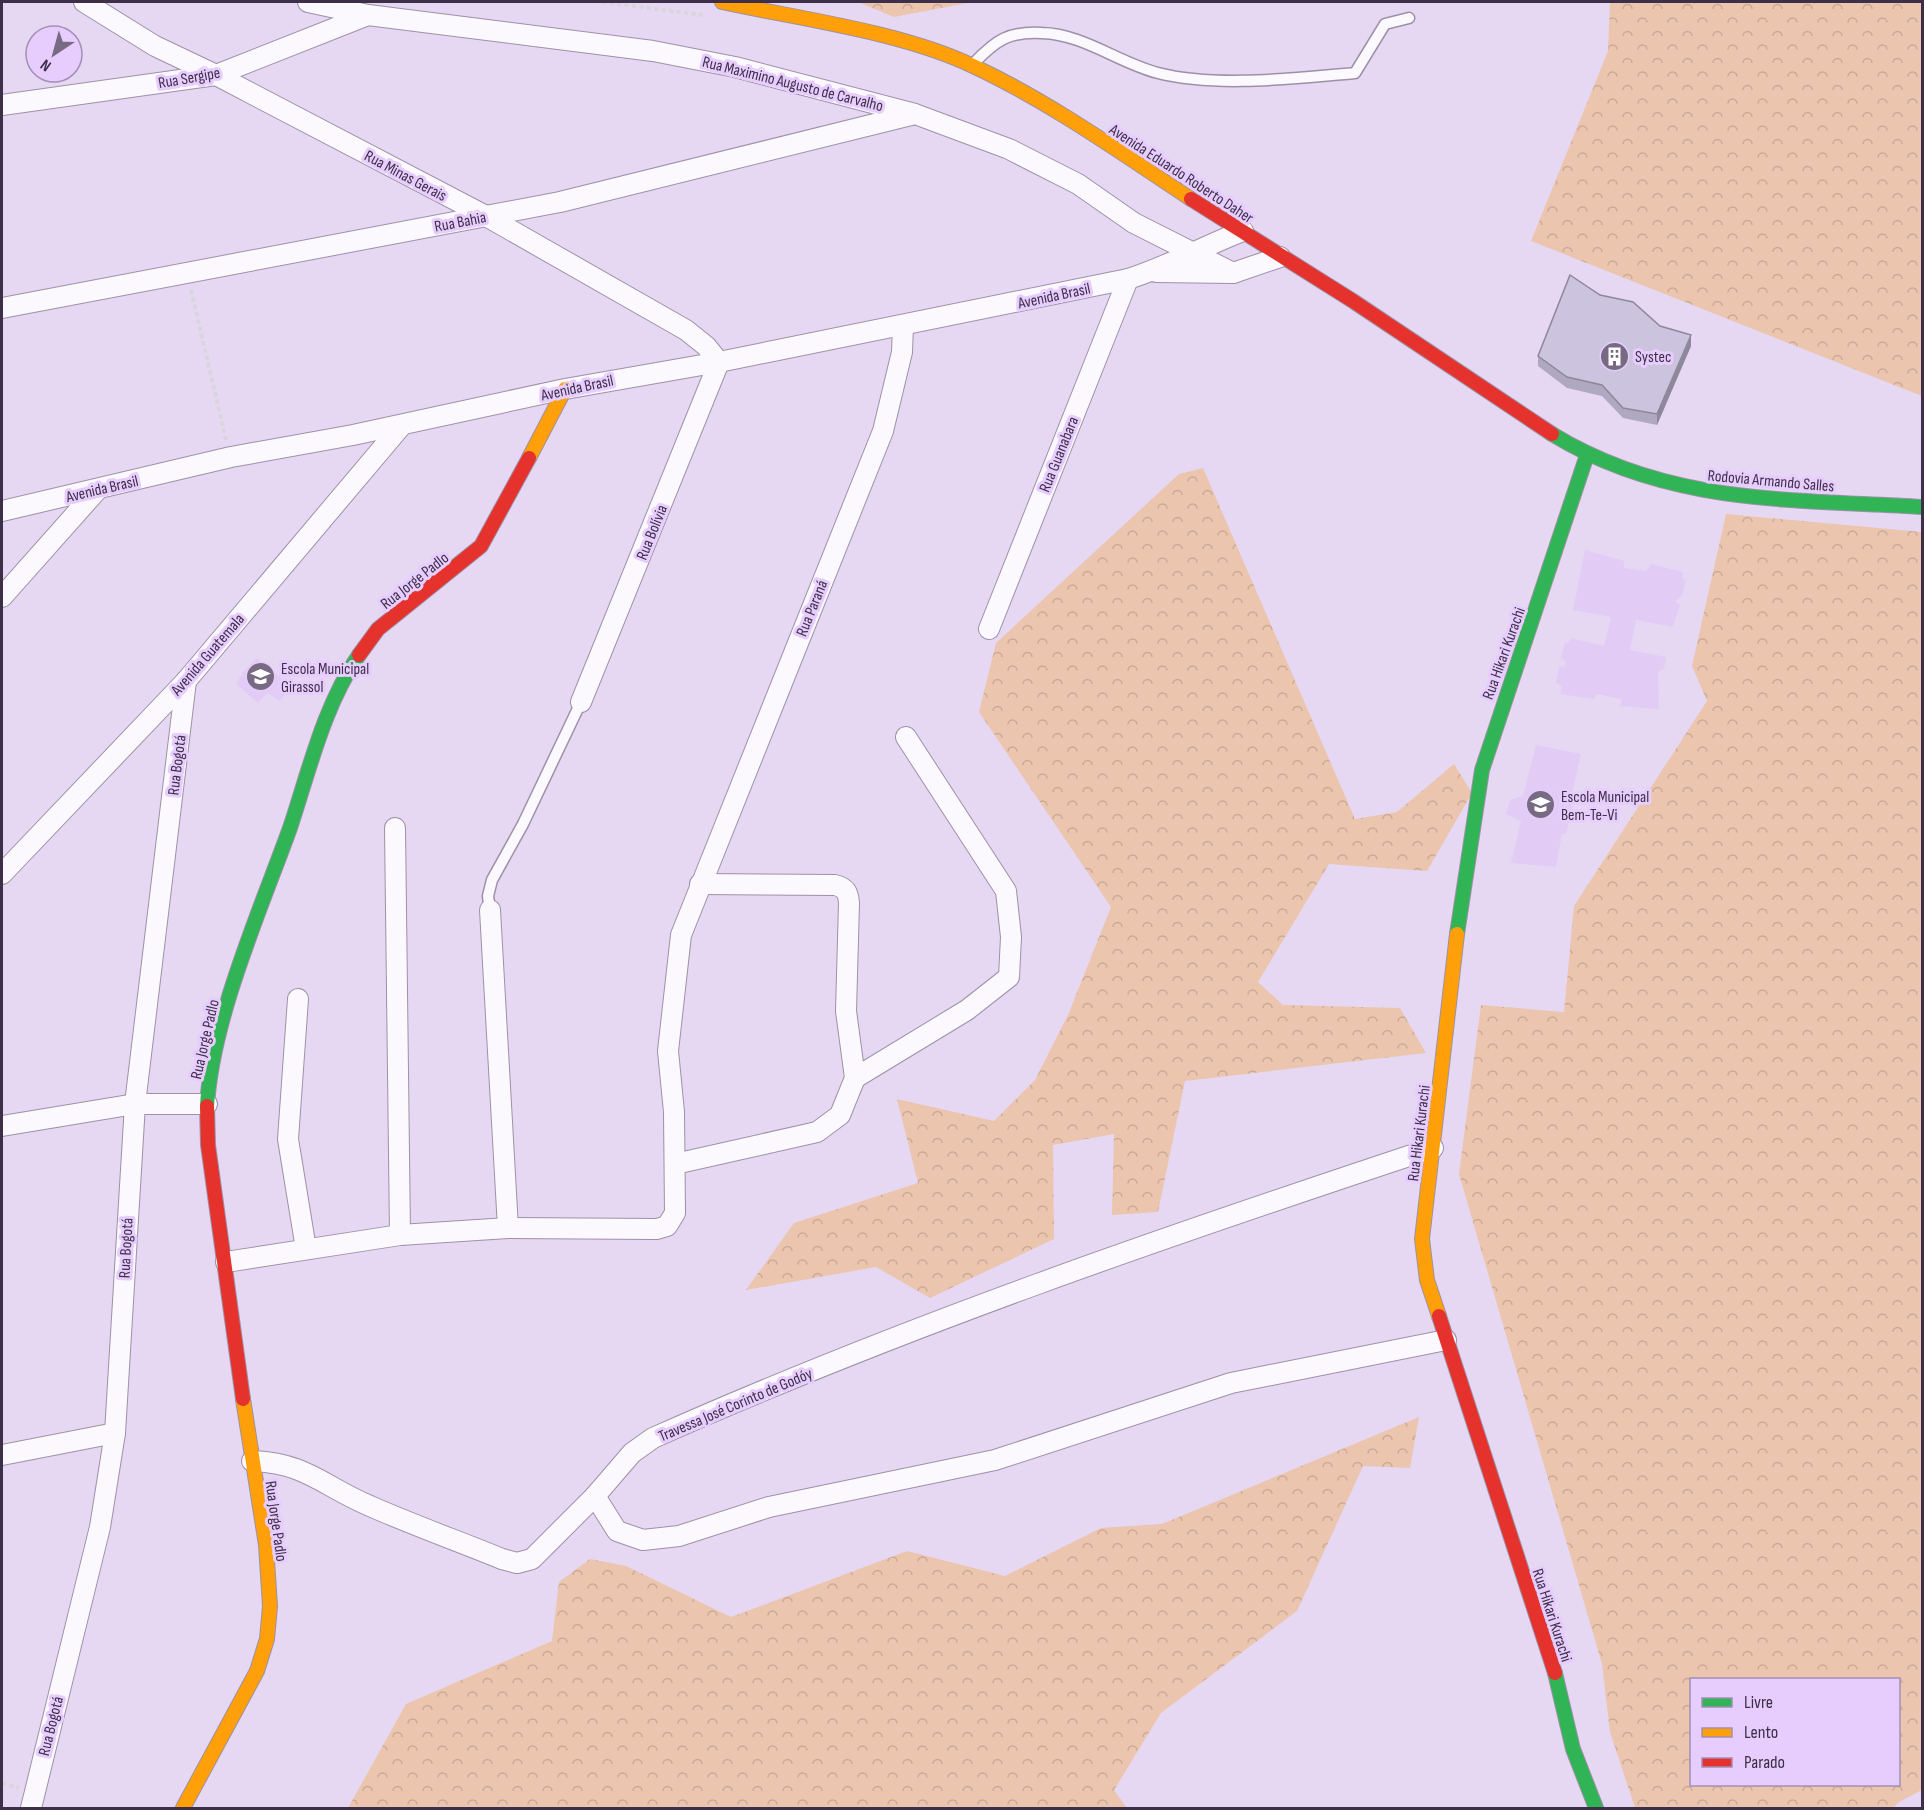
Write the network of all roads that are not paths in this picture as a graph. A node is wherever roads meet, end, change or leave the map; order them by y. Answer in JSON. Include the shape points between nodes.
{"nodes":[{"id":1,"x":84,"y":2,"type":"edge"},
{"id":2,"x":308,"y":2,"type":"edge"},
{"id":3,"x":722,"y":2,"type":"edge"},
{"id":4,"x":368,"y":15,"type":"junction"},
{"id":5,"x":1408,"y":18,"type":"dead end"},
{"id":6,"x":972,"y":65,"type":"junction"},
{"id":7,"x":216,"y":75,"type":"junction"},
{"id":8,"x":2,"y":105,"type":"edge"},
{"id":9,"x":915,"y":114,"type":"junction"},
{"id":10,"x":486,"y":216,"type":"junction"},
{"id":11,"x":1243,"y":231,"type":"junction"},
{"id":12,"x":1189,"y":253,"type":"junction"},
{"id":13,"x":1280,"y":257,"type":"junction"},
{"id":14,"x":1154,"y":272,"type":"junction"},
{"id":15,"x":1233,"y":273,"type":"junction"},
{"id":16,"x":1128,"y":279,"type":"junction"},
{"id":17,"x":2,"y":308,"type":"edge"},
{"id":18,"x":903,"y":326,"type":"junction"},
{"id":19,"x":719,"y":362,"type":"junction"},
{"id":20,"x":565,"y":389,"type":"junction"},
{"id":21,"x":402,"y":425,"type":"junction"},
{"id":22,"x":1587,"y":455,"type":"junction"},
{"id":23,"x":98,"y":489,"type":"junction"},
{"id":24,"x":1923,"y":507,"type":"edge"},
{"id":25,"x":2,"y":511,"type":"edge"},
{"id":26,"x":2,"y":597,"type":"edge"},
{"id":27,"x":989,"y":629,"type":"dead end"},
{"id":28,"x":186,"y":681,"type":"junction"},
{"id":29,"x":581,"y":702,"type":"joint"},
{"id":30,"x":906,"y":737,"type":"dead end"},
{"id":31,"x":395,"y":828,"type":"dead end"},
{"id":32,"x":2,"y":874,"type":"edge"},
{"id":33,"x":700,"y":884,"type":"junction"},
{"id":34,"x":490,"y":910,"type":"joint"},
{"id":35,"x":298,"y":999,"type":"dead end"},
{"id":36,"x":855,"y":1078,"type":"junction"},
{"id":37,"x":135,"y":1104,"type":"junction"},
{"id":38,"x":207,"y":1104,"type":"junction"},
{"id":39,"x":2,"y":1126,"type":"edge"},
{"id":40,"x":1433,"y":1148,"type":"junction"},
{"id":41,"x":675,"y":1164,"type":"junction"},
{"id":42,"x":508,"y":1228,"type":"junction"},
{"id":43,"x":400,"y":1235,"type":"junction"},
{"id":44,"x":306,"y":1250,"type":"junction"},
{"id":45,"x":226,"y":1262,"type":"junction"},
{"id":46,"x":1446,"y":1340,"type":"junction"},
{"id":47,"x":115,"y":1433,"type":"junction"},
{"id":48,"x":2,"y":1455,"type":"edge"},
{"id":49,"x":252,"y":1461,"type":"junction"},
{"id":50,"x":595,"y":1496,"type":"junction"},
{"id":51,"x":30,"y":1809,"type":"edge"},
{"id":52,"x":183,"y":1809,"type":"edge"},
{"id":53,"x":1596,"y":1809,"type":"edge"}],
"edges":[{"from":1,"to":7,"type":"street","name":"Rua Minas Gerais","via":[[155,46]]},
{"from":2,"to":4,"type":"street","name":"Rua Maximino Augusto de Carvalho"},
{"from":3,"to":6,"type":"street","name":"Avenida Eduardo Roberto Daher","via":[[898,40]]},
{"from":4,"to":7,"type":"street","name":"Rua Sergipe"},
{"from":4,"to":9,"type":"street","name":"Rua Maximino Augusto de Carvalho","via":[[653,51],[735,67]]},
{"from":5,"to":6,"type":"lane","via":[[1385,24],[1355,73],[1204,79],[1161,73],[1130,64],[1071,37],[1042,33],[1016,34],[994,42]]},
{"from":6,"to":11,"type":"street","name":"Avenida Eduardo Roberto Daher","via":[[1035,99]]},
{"from":7,"to":8,"type":"street","name":"Rua Sergipe"},
{"from":7,"to":10,"type":"street","name":"Rua Minas Gerais"},
{"from":9,"to":10,"type":"street","name":"Rua Bahia","via":[[571,200]]},
{"from":9,"to":12,"type":"street","name":"Rua Maximino Augusto de Carvalho","via":[[1009,149],[1068,179],[1134,223]]},
{"from":10,"to":17,"type":"street","name":"Rua Bahia"},
{"from":10,"to":19,"type":"street","name":"Rua Minas Gerais","via":[[686,330]]},
{"from":11,"to":12,"type":"street"},
{"from":11,"to":13,"type":"street","name":"Avenida Eduardo Roberto Daher"},
{"from":12,"to":14,"type":"street","name":"Avenida Brasil"},
{"from":12,"to":15,"type":"street","name":"Rua Maximino Augusto de Carvalho"},
{"from":13,"to":15,"type":"street","name":"Avenida Brasil"},
{"from":13,"to":22,"type":"street","name":"Avenida Eduardo Roberto Daher"},
{"from":14,"to":15,"type":"street","name":"Avenida Brasil"},
{"from":14,"to":16,"type":"street","name":"Avenida Brasil"},
{"from":16,"to":18,"type":"street","name":"Avenida Brasil"},
{"from":16,"to":27,"type":"street","name":"Rua Guanabara"},
{"from":18,"to":19,"type":"street","name":"Avenida Brasil"},
{"from":18,"to":33,"type":"street","name":"Rua Paraná","via":[[902,352],[883,431]]},
{"from":19,"to":20,"type":"street","name":"Avenida Brasil"},
{"from":19,"to":29,"type":"street","name":"Rua Bolívia"},
{"from":20,"to":21,"type":"street","name":"Avenida Brasil"},
{"from":20,"to":38,"type":"street","name":"Rua Jorge Padlo","via":[[481,546],[378,629],[351,667],[330,712],[233,989],[215,1052]]},
{"from":21,"to":23,"type":"street","name":"Avenida Brasil","via":[[231,457]]},
{"from":21,"to":28,"type":"street","name":"Avenida Guatemala"},
{"from":22,"to":24,"type":"street","name":"Rodovia Armando Salles","via":[[1652,480],[1726,495]]},
{"from":22,"to":40,"type":"street","name":"Rua Hikari Kurachi","via":[[1482,770],[1458,923]]},
{"from":23,"to":25,"type":"street","name":"Avenida Brasil"},
{"from":23,"to":26,"type":"street"},
{"from":28,"to":32,"type":"street","name":"Avenida Guatemala"},
{"from":28,"to":37,"type":"street","name":"Rua Bogotá"},
{"from":29,"to":34,"type":"lane","via":[[492,880]]},
{"from":30,"to":36,"type":"street","via":[[1006,891],[1011,937],[1009,977],[967,1010]]},
{"from":31,"to":43,"type":"street"},
{"from":33,"to":36,"type":"street","via":[[844,888],[849,903],[846,1011]]},
{"from":33,"to":41,"type":"street","name":"Rua Paraná","via":[[681,935],[673,993],[668,1051]]},
{"from":34,"to":42,"type":"street"},
{"from":35,"to":44,"type":"street","via":[[288,1139]]},
{"from":36,"to":41,"type":"street","via":[[840,1114],[817,1132]]},
{"from":37,"to":38,"type":"street"},
{"from":37,"to":39,"type":"street"},
{"from":37,"to":47,"type":"street","name":"Rua Bogotá"},
{"from":38,"to":45,"type":"street","name":"Rua Jorge Padlo","via":[[208,1145]]},
{"from":40,"to":46,"type":"street","name":"Rua Hikari Kurachi","via":[[1422,1239],[1427,1280]]},
{"from":40,"to":50,"type":"street","name":"Travessa José Corinto de Godóy","via":[[1090,1264],[884,1340],[653,1438],[632,1453]]},
{"from":41,"to":42,"type":"street","name":"Rua Paraná","via":[[675,1213],[668,1226]]},
{"from":42,"to":43,"type":"street"},
{"from":43,"to":44,"type":"street"},
{"from":44,"to":45,"type":"street"},
{"from":45,"to":49,"type":"street","name":"Rua Jorge Padlo"},
{"from":46,"to":50,"type":"street","via":[[1231,1383],[995,1460],[769,1507],[680,1536],[643,1540],[617,1531]]},
{"from":46,"to":53,"type":"street","name":"Rua Hikari Kurachi","via":[[1556,1677],[1573,1749]]},
{"from":47,"to":48,"type":"street"},
{"from":47,"to":51,"type":"street","name":"Rua Bogotá","via":[[100,1527]]},
{"from":49,"to":50,"type":"street","name":"Travessa José Corinto de Godóy","via":[[273,1462],[313,1474],[367,1505],[517,1563],[532,1559]]},
{"from":49,"to":52,"type":"street","name":"Rua Jorge Padlo","via":[[266,1545],[270,1606],[267,1639],[257,1671]]}]}
